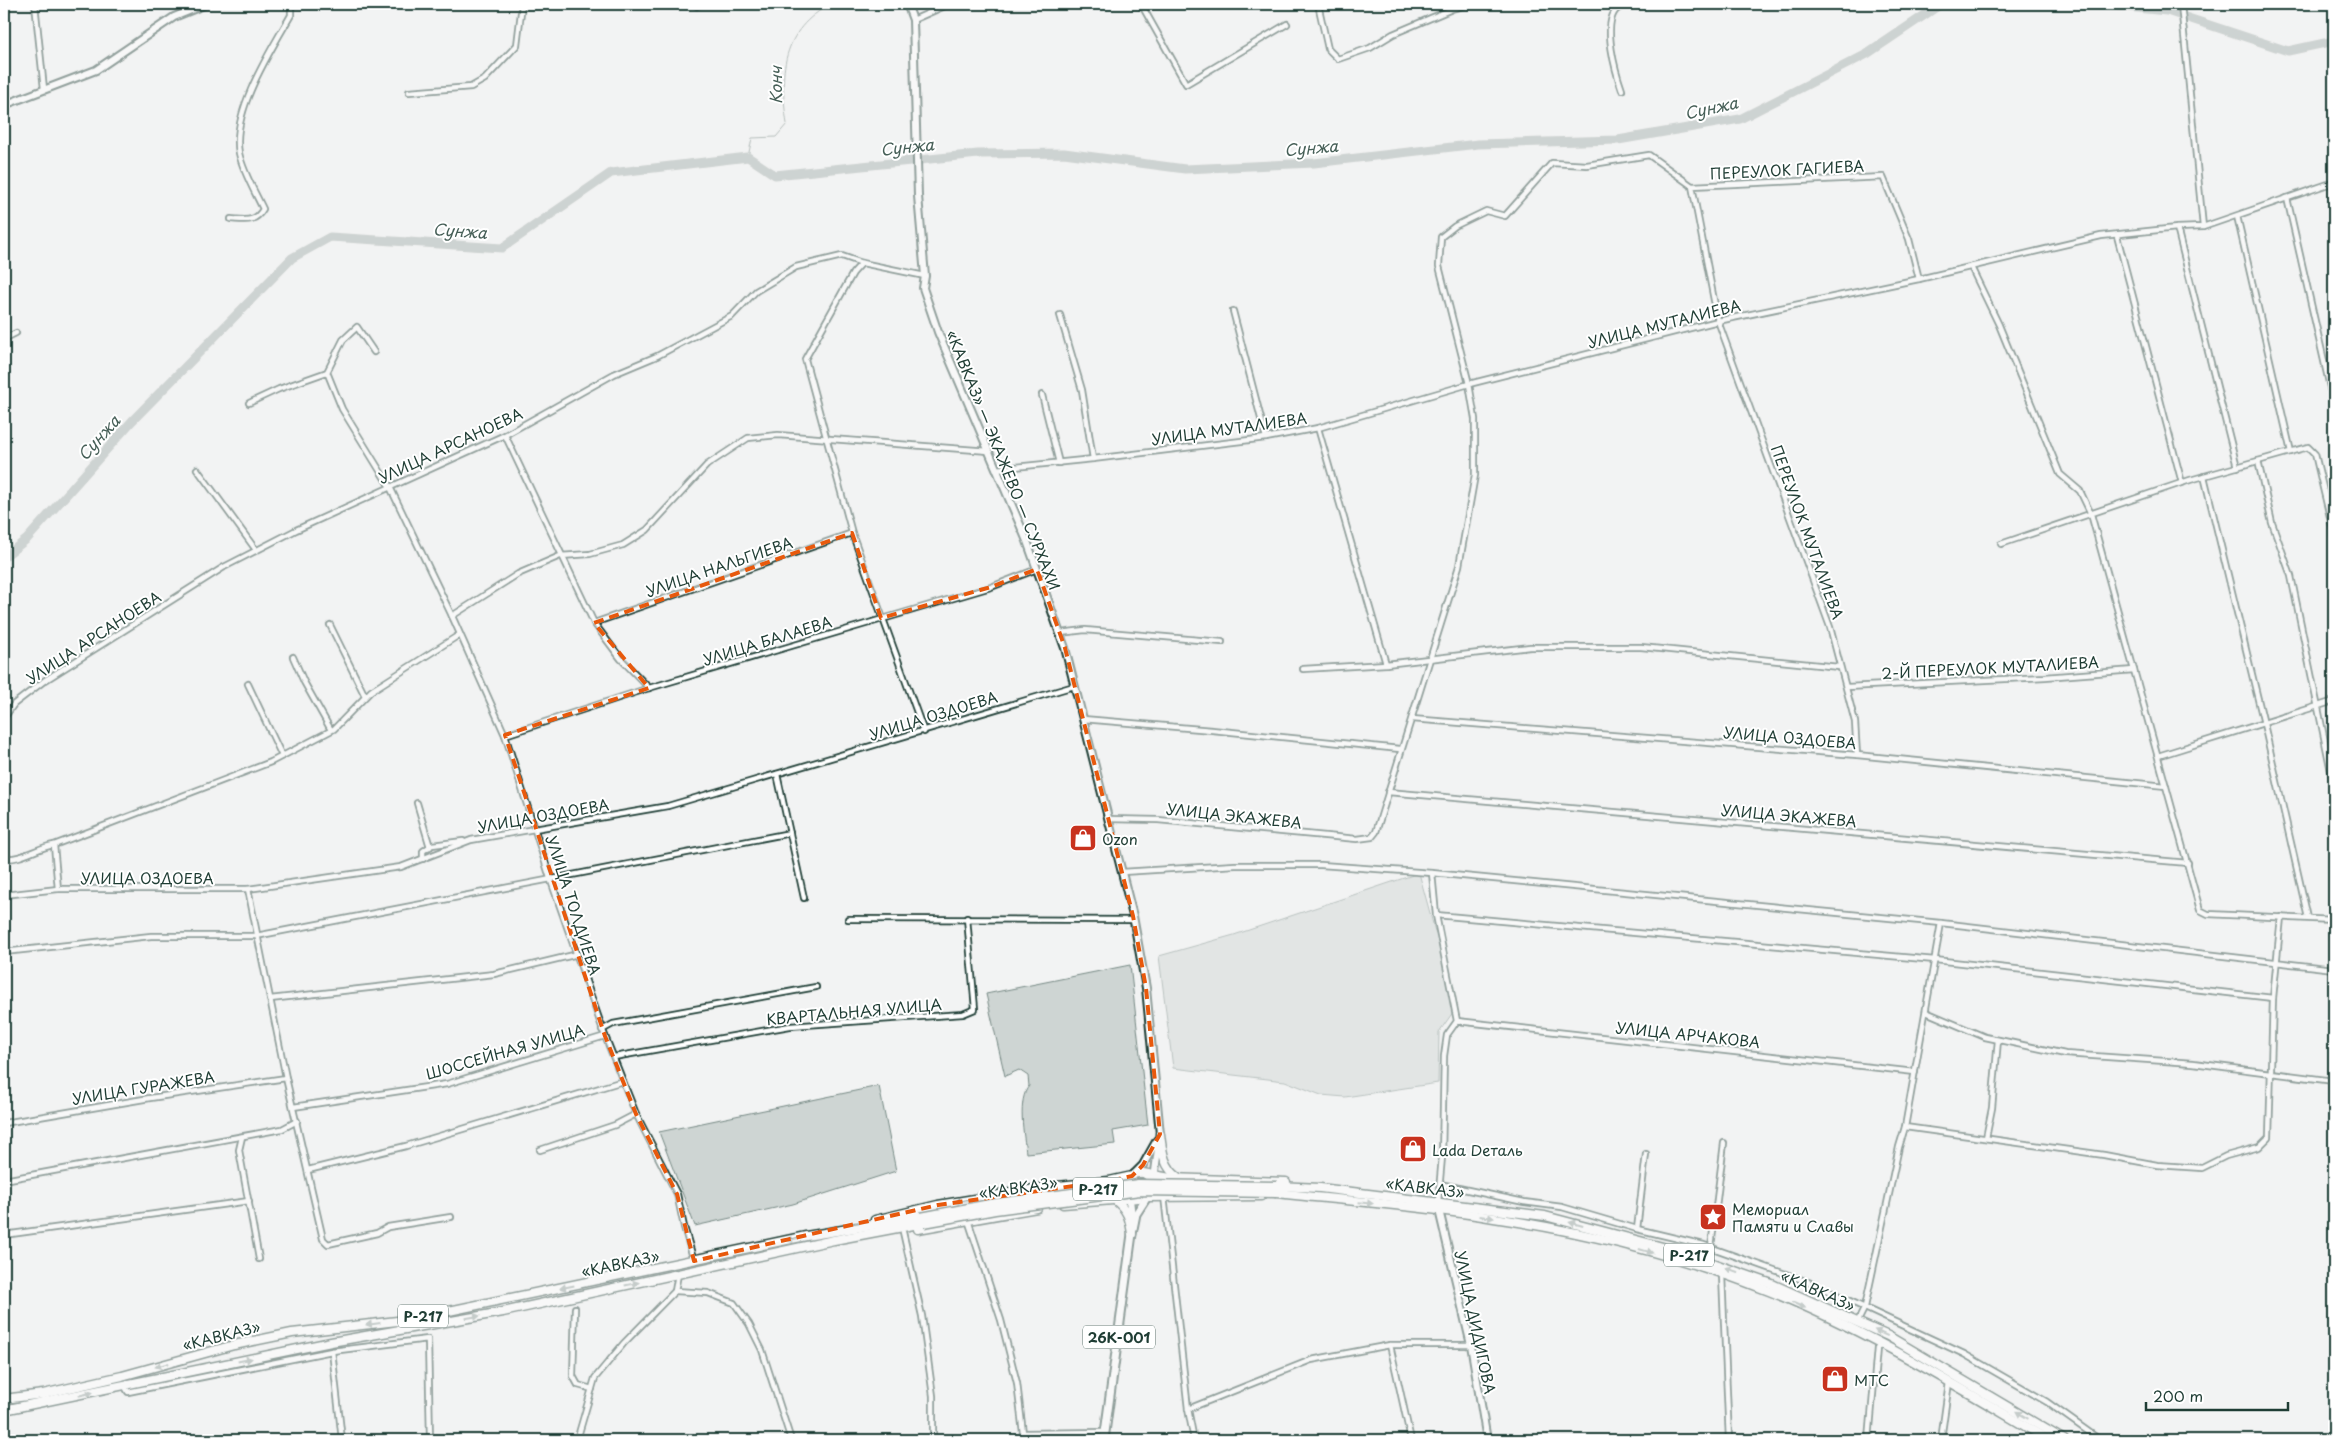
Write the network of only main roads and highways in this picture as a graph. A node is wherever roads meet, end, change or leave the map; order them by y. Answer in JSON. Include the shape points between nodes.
{"nodes":[{"id":1,"x":206,"y":4,"type":"edge"},
{"id":2,"x":907,"y":4,"type":"edge"},
{"id":3,"x":4,"y":105,"type":"edge"},
{"id":4,"x":1160,"y":1134,"type":"junction"},
{"id":5,"x":1143,"y":1173,"type":"junction"},
{"id":6,"x":1154,"y":1175,"type":"junction"},
{"id":7,"x":1132,"y":1176,"type":"junction"},
{"id":8,"x":1180,"y":1178,"type":"junction"},
{"id":9,"x":1153,"y":1186,"type":"junction"},
{"id":10,"x":1320,"y":1188,"type":"junction"},
{"id":11,"x":1276,"y":1189,"type":"junction"},
{"id":12,"x":1129,"y":1195,"type":"junction"},
{"id":13,"x":1148,"y":1196,"type":"junction"},
{"id":14,"x":1138,"y":1198,"type":"joint"},
{"id":15,"x":1318,"y":1198,"type":"junction"},
{"id":16,"x":1116,"y":1200,"type":"junction"},
{"id":17,"x":1438,"y":1206,"type":"junction"},
{"id":18,"x":923,"y":1220,"type":"junction"},
{"id":19,"x":842,"y":1230,"type":"junction"},
{"id":20,"x":1132,"y":1234,"type":"junction"},
{"id":21,"x":834,"y":1240,"type":"junction"},
{"id":22,"x":4,"y":1399,"type":"edge"},
{"id":23,"x":4,"y":1410,"type":"edge"},
{"id":24,"x":1104,"y":1440,"type":"edge"},
{"id":25,"x":1486,"y":1440,"type":"edge"},
{"id":26,"x":2049,"y":1440,"type":"edge"},
{"id":27,"x":2064,"y":1440,"type":"edge"}],
"edges":[{"from":1,"to":3,"type":"main road","via":[[174,17],[96,70]]},
{"from":2,"to":4,"type":"main road","name":"«КАВКАЗ» — ЭКАЖЕВО — СУРХАХИ","via":[[913,20],[923,288],[1060,633],[1134,920],[1146,988]]},
{"from":4,"to":6,"type":"main road","name":"«КАВКАЗ» — ЭКАЖЕВО — СУРХАХИ"},
{"from":4,"to":7,"type":"main road"},
{"from":4,"to":8,"type":"highway","via":[[1165,1161],[1172,1174]]},
{"from":5,"to":6,"type":"highway"},
{"from":5,"to":7,"type":"main road"},
{"from":5,"to":9,"type":"main road"},
{"from":6,"to":8,"type":"highway"},
{"from":6,"to":9,"type":"main road","name":"«КАВКАЗ» — ЭКАЖЕВО — СУРХАХИ"},
{"from":7,"to":12,"type":"main road","via":[[1127,1183]]},
{"from":7,"to":19,"type":"highway","one_way":true,"via":[[938,1205]]},
{"from":8,"to":10,"type":"highway","via":[[1276,1181]]},
{"from":9,"to":13,"type":"main road"},
{"from":10,"to":11,"type":"highway","name":"«КАВКАЗ»","number":"Р-217"},
{"from":10,"to":17,"type":"highway","name":"«КАВКАЗ»","number":"Р-217"},
{"from":11,"to":15,"type":"highway","name":"«КАВКАЗ»","number":"Р-217"},
{"from":11,"to":18,"type":"highway","name":"«КАВКАЗ»","number":"Р-217","bridge":true,"via":[[1140,1191]]},
{"from":12,"to":14,"type":"highway"},
{"from":12,"to":16,"type":"highway"},
{"from":12,"to":20,"type":"main road"},
{"from":13,"to":14,"type":"main road"},
{"from":13,"to":15,"type":"highway","name":"«КАВКАЗ»","number":"Р-217"},
{"from":13,"to":20,"type":"main road","via":[[1136,1214]]},
{"from":15,"to":17,"type":"highway","name":"«КАВКАЗ»","number":"Р-217","one_way":true},
{"from":16,"to":20,"type":"highway","via":[[1129,1216]]},
{"from":16,"to":21,"type":"highway","number":"Р-217","via":[[1054,1205],[903,1232]]},
{"from":17,"to":25,"type":"main road","name":"УЛИЦА ДИДИГОВА","via":[[1471,1345]]},
{"from":17,"to":26,"type":"highway","name":"«КАВКАЗ»","number":"Р-217","one_way":true,"via":[[1621,1244],[1769,1291],[1880,1342]]},
{"from":27,"to":17,"type":"highway","name":"«КАВКАЗ»","number":"Р-217","one_way":true,"via":[[1888,1336],[1772,1284],[1678,1251],[1545,1216]]},
{"from":18,"to":19,"type":"highway","name":"«КАВКАЗ»","number":"Р-217"},
{"from":18,"to":21,"type":"highway","name":"«КАВКАЗ»","number":"Р-217"},
{"from":19,"to":22,"type":"highway","name":"«КАВКАЗ»","number":"Р-217","one_way":true,"via":[[406,1320],[292,1333],[234,1344],[122,1376]]},
{"from":20,"to":24,"type":"main road","number":"26К-001"},
{"from":23,"to":21,"type":"highway","name":"«КАВКАЗ»","number":"Р-217","one_way":true,"via":[[331,1342],[504,1312]]}]}
